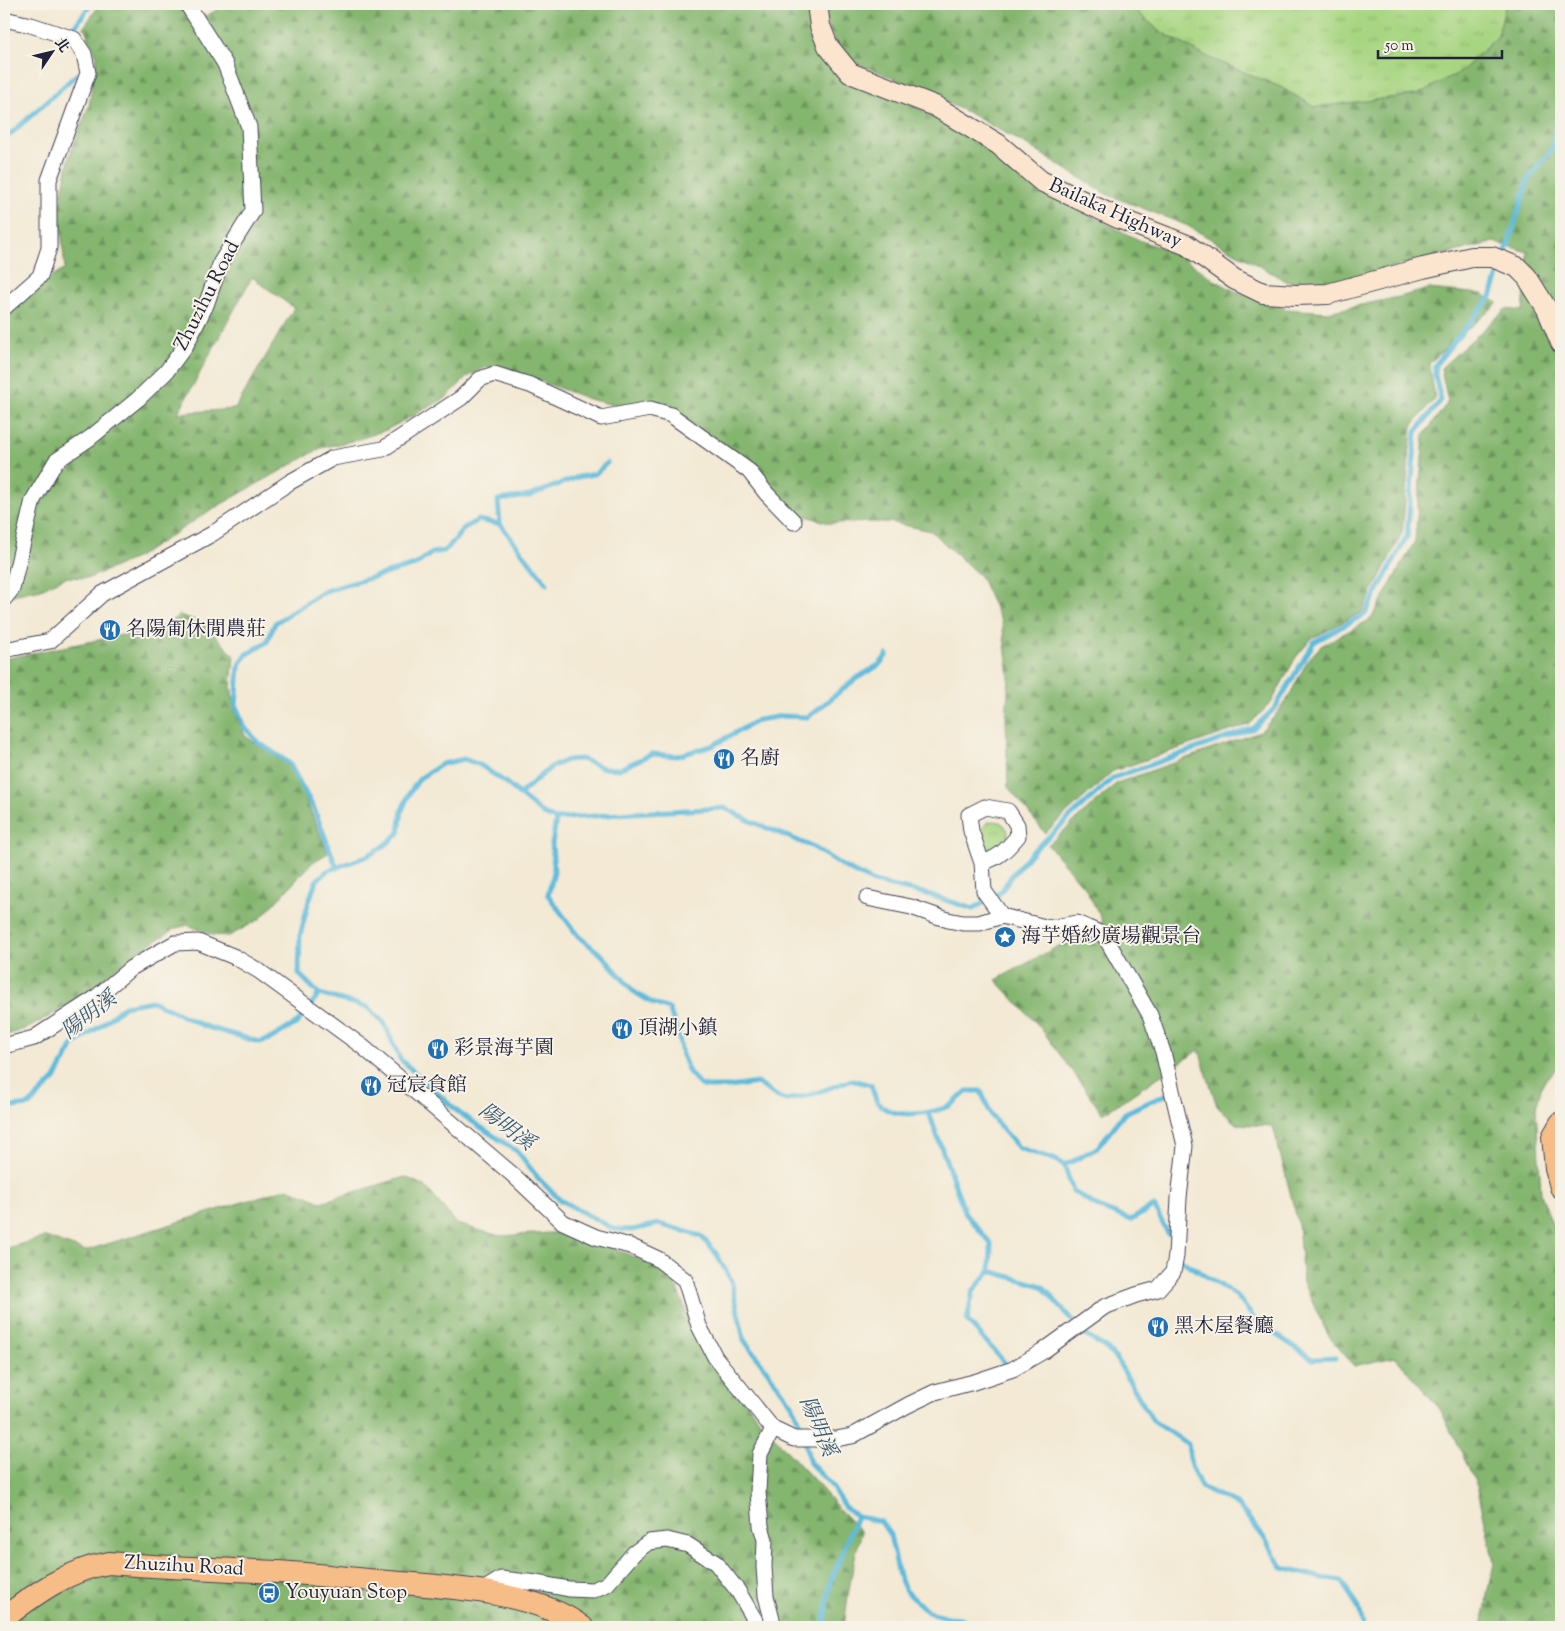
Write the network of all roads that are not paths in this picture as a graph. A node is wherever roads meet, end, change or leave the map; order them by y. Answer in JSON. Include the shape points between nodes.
{"nodes":[{"id":1,"x":187,"y":4,"type":"edge"},
{"id":2,"x":817,"y":4,"type":"edge"},
{"id":3,"x":4,"y":19,"type":"edge"},
{"id":4,"x":4,"y":308,"type":"edge"},
{"id":5,"x":1561,"y":343,"type":"edge"},
{"id":6,"x":794,"y":522,"type":"dead end"},
{"id":7,"x":4,"y":599,"type":"edge"},
{"id":8,"x":4,"y":650,"type":"edge"},
{"id":9,"x":982,"y":863,"type":"dead end"},
{"id":10,"x":867,"y":898,"type":"dead end"},
{"id":11,"x":999,"y":913,"type":"junction"},
{"id":12,"x":4,"y":1046,"type":"edge"},
{"id":13,"x":1561,"y":1123,"type":"edge"},
{"id":14,"x":1561,"y":1187,"type":"edge"},
{"id":15,"x":774,"y":1429,"type":"junction"},
{"id":16,"x":480,"y":1592,"type":"junction"},
{"id":17,"x":4,"y":1618,"type":"edge"},
{"id":18,"x":582,"y":1627,"type":"edge"},
{"id":19,"x":759,"y":1627,"type":"edge"},
{"id":20,"x":774,"y":1627,"type":"edge"}],
"edges":[{"from":1,"to":7,"type":"street","name":"Zhuzihu Road","via":[[225,64],[249,127],[253,211],[221,262],[206,305],[186,345],[166,372],[90,438],[56,460],[33,500],[12,589]]},
{"from":2,"to":5,"type":"main road","name":"Bailaka Highway","via":[[820,26],[828,46],[850,73],[934,106],[998,144],[1041,181],[1187,246],[1234,279],[1263,293],[1328,294],[1423,268],[1472,257],[1492,257],[1527,277],[1547,309]]},
{"from":3,"to":4,"type":"street","via":[[74,39],[84,54],[88,73],[49,180],[50,248],[40,276]]},
{"from":6,"to":8,"type":"street","via":[[750,471],[671,416],[650,409],[601,418],[530,386],[494,374],[480,379],[461,398],[383,448],[333,458],[290,482],[212,534],[102,594],[50,641]]},
{"from":9,"to":11,"type":"street","via":[[984,891]]},
{"from":10,"to":11,"type":"street","via":[[963,923],[979,923]]},
{"from":11,"to":15,"type":"street","via":[[1049,928],[1077,923],[1104,935],[1150,1015],[1166,1060],[1185,1146],[1173,1272],[1158,1289],[1104,1308],[1013,1369],[934,1392],[852,1436],[794,1439]]},
{"from":12,"to":15,"type":"street","via":[[34,1038],[94,999],[131,968],[175,943],[198,942],[235,957],[363,1047],[563,1222],[658,1259],[685,1280],[699,1326],[715,1357]]},
{"from":13,"to":14,"type":"main road","via":[[1553,1138]]},
{"from":15,"to":20,"type":"street","via":[[760,1454],[758,1492],[765,1540],[766,1596]]},
{"from":16,"to":17,"type":"main road","name":"Zhuzihu Road","via":[[292,1573],[109,1563],[68,1575]]},
{"from":16,"to":18,"type":"main road","name":"Zhuzihu Road","via":[[537,1604]]},
{"from":16,"to":19,"type":"street","via":[[501,1579],[593,1590],[607,1584],[634,1553],[650,1542],[667,1540],[688,1545],[716,1564],[738,1591]]}]}
